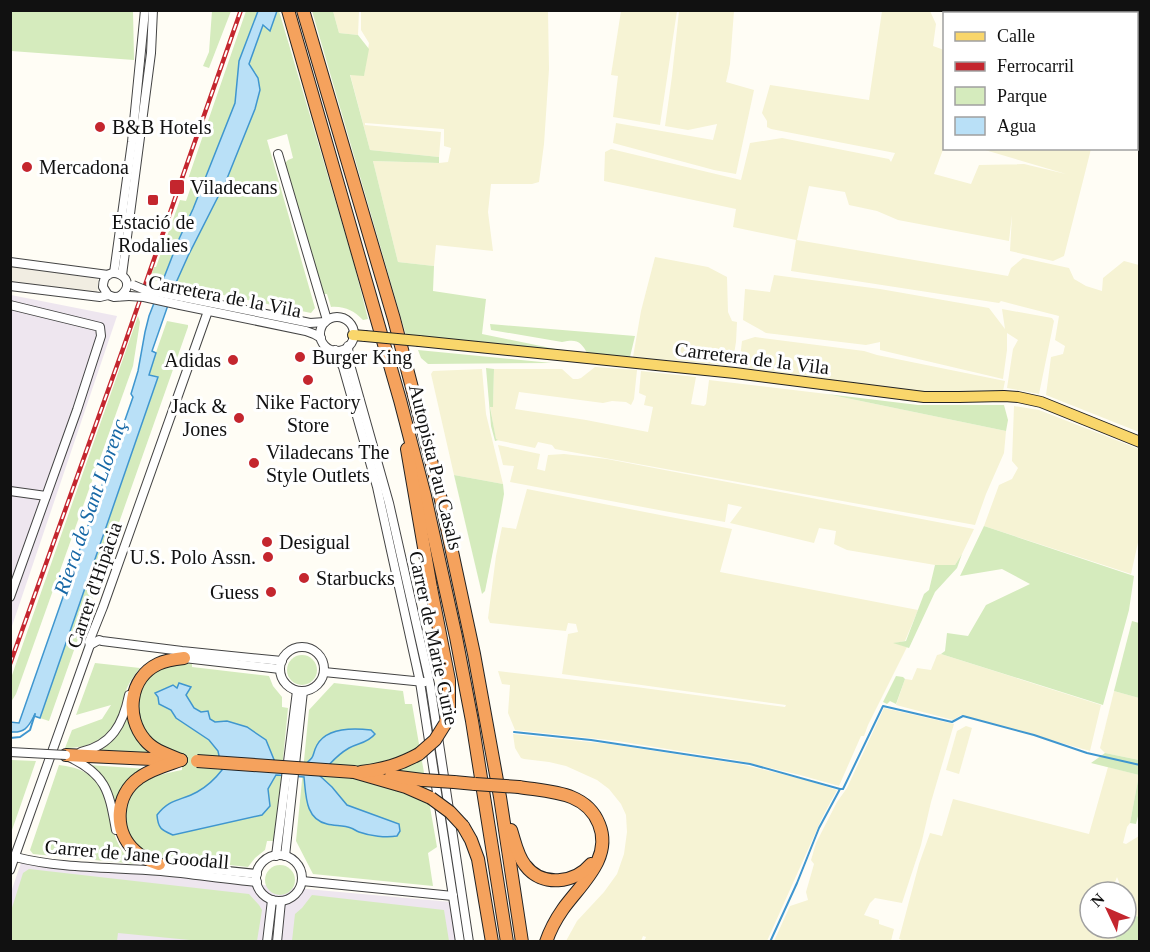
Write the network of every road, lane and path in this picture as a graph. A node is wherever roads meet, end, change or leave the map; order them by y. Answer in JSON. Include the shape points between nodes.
{"nodes":[{"id":1,"x":145,"y":10,"type":"edge"},
{"id":2,"x":153,"y":10,"type":"edge"},
{"id":3,"x":288,"y":10,"type":"edge"},
{"id":4,"x":303,"y":10,"type":"edge"},
{"id":5,"x":278,"y":154,"type":"dead end"},
{"id":6,"x":10,"y":262,"type":"edge"},
{"id":7,"x":121,"y":278,"type":"junction"},
{"id":8,"x":10,"y":286,"type":"edge"},
{"id":9,"x":108,"y":295,"type":"junction"},
{"id":10,"x":124,"y":296,"type":"junction"},
{"id":11,"x":181,"y":301,"type":"junction"},
{"id":12,"x":10,"y":305,"type":"edge"},
{"id":13,"x":208,"y":311,"type":"junction"},
{"id":14,"x":326,"y":321,"type":"junction"},
{"id":15,"x":359,"y":335,"type":"junction"},
{"id":16,"x":321,"y":338,"type":"junction"},
{"id":17,"x":348,"y":346,"type":"junction"},
{"id":18,"x":335,"y":350,"type":"junction"},
{"id":19,"x":400,"y":400,"type":"junction"},
{"id":20,"x":1140,"y":442,"type":"edge"},
{"id":21,"x":10,"y":491,"type":"edge"},
{"id":22,"x":46,"y":496,"type":"junction"},
{"id":23,"x":10,"y":597,"type":"edge"},
{"id":24,"x":99,"y":618,"type":"junction"},
{"id":25,"x":102,"y":640,"type":"junction"},
{"id":26,"x":90,"y":645,"type":"junction"},
{"id":27,"x":183,"y":655,"type":"junction"},
{"id":28,"x":281,"y":665,"type":"junction"},
{"id":29,"x":324,"y":672,"type":"junction"},
{"id":30,"x":420,"y":682,"type":"junction"},
{"id":31,"x":430,"y":684,"type":"junction"},
{"id":32,"x":300,"y":691,"type":"junction"},
{"id":33,"x":10,"y":752,"type":"edge"},
{"id":34,"x":66,"y":755,"type":"junction"},
{"id":35,"x":181,"y":760,"type":"junction"},
{"id":36,"x":354,"y":772,"type":"junction"},
{"id":37,"x":500,"y":797,"type":"junction"},
{"id":38,"x":602,"y":834,"type":"junction"},
{"id":39,"x":280,"y":856,"type":"junction"},
{"id":40,"x":15,"y":857,"type":"junction"},
{"id":41,"x":160,"y":868,"type":"junction"},
{"id":42,"x":10,"y":870,"type":"edge"},
{"id":43,"x":257,"y":878,"type":"junction"},
{"id":44,"x":302,"y":881,"type":"junction"},
{"id":45,"x":453,"y":896,"type":"junction"},
{"id":46,"x":276,"y":900,"type":"junction"},
{"id":47,"x":267,"y":942,"type":"edge"},
{"id":48,"x":277,"y":942,"type":"edge"},
{"id":49,"x":460,"y":942,"type":"edge"},
{"id":50,"x":469,"y":942,"type":"edge"},
{"id":51,"x":492,"y":942,"type":"edge"},
{"id":52,"x":507,"y":942,"type":"edge"},
{"id":53,"x":522,"y":942,"type":"edge"},
{"id":54,"x":546,"y":942,"type":"edge"}],
"edges":[{"from":1,"to":7,"type":"street"},
{"from":2,"to":7,"type":"street","via":[[151,53]]},
{"from":3,"to":19,"type":"highway","name":"Autopista Pau Casals"},
{"from":4,"to":37,"type":"highway","name":"Autopista Pau Casals","via":[[425,435],[472,642]]},
{"from":5,"to":14,"type":"street"},
{"from":6,"to":7,"type":"street","name":"Carretera de la Vila"},
{"from":7,"to":9,"type":"street","via":[[105,278],[103,285]]},
{"from":7,"to":10,"type":"street"},
{"from":7,"to":11,"type":"street","name":"Carretera de la Vila","bridge":true},
{"from":8,"to":9,"type":"street"},
{"from":9,"to":10,"type":"street"},
{"from":10,"to":11,"type":"street","name":"Carretera de la Vila","bridge":true},
{"from":11,"to":13,"type":"street","name":"Carretera de la Vila"},
{"from":11,"to":14,"type":"street","name":"Carretera de la Vila","via":[[310,323]]},
{"from":12,"to":22,"type":"street","via":[[100,327],[100,340]]},
{"from":13,"to":16,"type":"street","name":"Carretera de la Vila","via":[[306,331]]},
{"from":13,"to":24,"type":"street","name":"Carrer d'Hipàcia"},
{"from":14,"to":15,"type":"street","via":[[339,317]]},
{"from":14,"to":16,"type":"street"},
{"from":15,"to":17,"type":"street"},
{"from":15,"to":20,"type":"main road","name":"Carretera de la Vila","bridge":true,"via":[[924,396],[1018,397],[1051,405]]},
{"from":16,"to":18,"type":"street","via":[[324,345]]},
{"from":17,"to":18,"type":"street"},
{"from":17,"to":31,"type":"street","name":"Carrer de Marie Curie"},
{"from":18,"to":30,"type":"street","name":"Carrer de Marie Curie","via":[[377,487]]},
{"from":19,"to":36,"type":"highway","bridge":true,"via":[[449,680],[449,710],[435,740],[419,754],[389,767]]},
{"from":19,"to":52,"type":"highway","name":"Autopista Pau Casals","via":[[456,637]]},
{"from":21,"to":22,"type":"street"},
{"from":22,"to":23,"type":"street"},
{"from":24,"to":25,"type":"street","via":[[97,634]]},
{"from":24,"to":26,"type":"street","name":"Carrer d'Hipàcia"},
{"from":25,"to":26,"type":"street"},
{"from":25,"to":27,"type":"street"},
{"from":26,"to":40,"type":"street","name":"Carrer d'Hipàcia"},
{"from":27,"to":28,"type":"street"},
{"from":27,"to":34,"type":"street","via":[[157,659],[141,671],[130,688],[122,719],[106,741],[91,750]]},
{"from":27,"to":35,"type":"highway","via":[[151,668],[139,682],[132,702],[134,720],[145,740],[158,751]]},
{"from":28,"to":29,"type":"street","via":[[290,651],[309,649],[320,657]]},
{"from":28,"to":32,"type":"street","via":[[285,683]]},
{"from":29,"to":30,"type":"street"},
{"from":29,"to":32,"type":"street","via":[[314,687]]},
{"from":30,"to":31,"type":"street"},
{"from":30,"to":45,"type":"street","name":"Carrer de Marie Curie"},
{"from":31,"to":50,"type":"street","name":"Carrer de Marie Curie"},
{"from":32,"to":39,"type":"street"},
{"from":33,"to":34,"type":"street","bridge":true},
{"from":34,"to":35,"type":"highway"},
{"from":34,"to":41,"type":"street","via":[[102,782],[112,805],[116,831],[128,849]]},
{"from":35,"to":36,"type":"highway","bridge":true},
{"from":35,"to":41,"type":"highway","via":[[138,778],[121,806],[120,823],[129,845]]},
{"from":36,"to":38,"type":"highway","bridge":true,"via":[[553,792],[575,798],[587,807],[596,816]]},
{"from":36,"to":51,"type":"highway","bridge":true,"via":[[431,798],[463,826],[478,860]]},
{"from":37,"to":38,"type":"highway","via":[[519,856],[528,869],[542,878],[560,881],[582,872],[596,856]]},
{"from":37,"to":53,"type":"highway","name":"Autopista Pau Casals"},
{"from":38,"to":54,"type":"highway","via":[[597,864],[561,912]]},
{"from":39,"to":43,"type":"street","via":[[265,860]]},
{"from":39,"to":44,"type":"street","via":[[298,865]]},
{"from":40,"to":41,"type":"street","name":"Carrer de Jane Goodall","via":[[88,867]]},
{"from":40,"to":42,"type":"street","name":"Carrer d'Hipàcia"},
{"from":41,"to":43,"type":"street","name":"Carrer de Jane Goodall"},
{"from":43,"to":46,"type":"street","via":[[263,895]]},
{"from":44,"to":45,"type":"street"},
{"from":44,"to":46,"type":"street","via":[[295,895]]},
{"from":45,"to":49,"type":"street","name":"Carrer de Marie Curie"},
{"from":46,"to":47,"type":"street"},
{"from":46,"to":48,"type":"street"}]}
